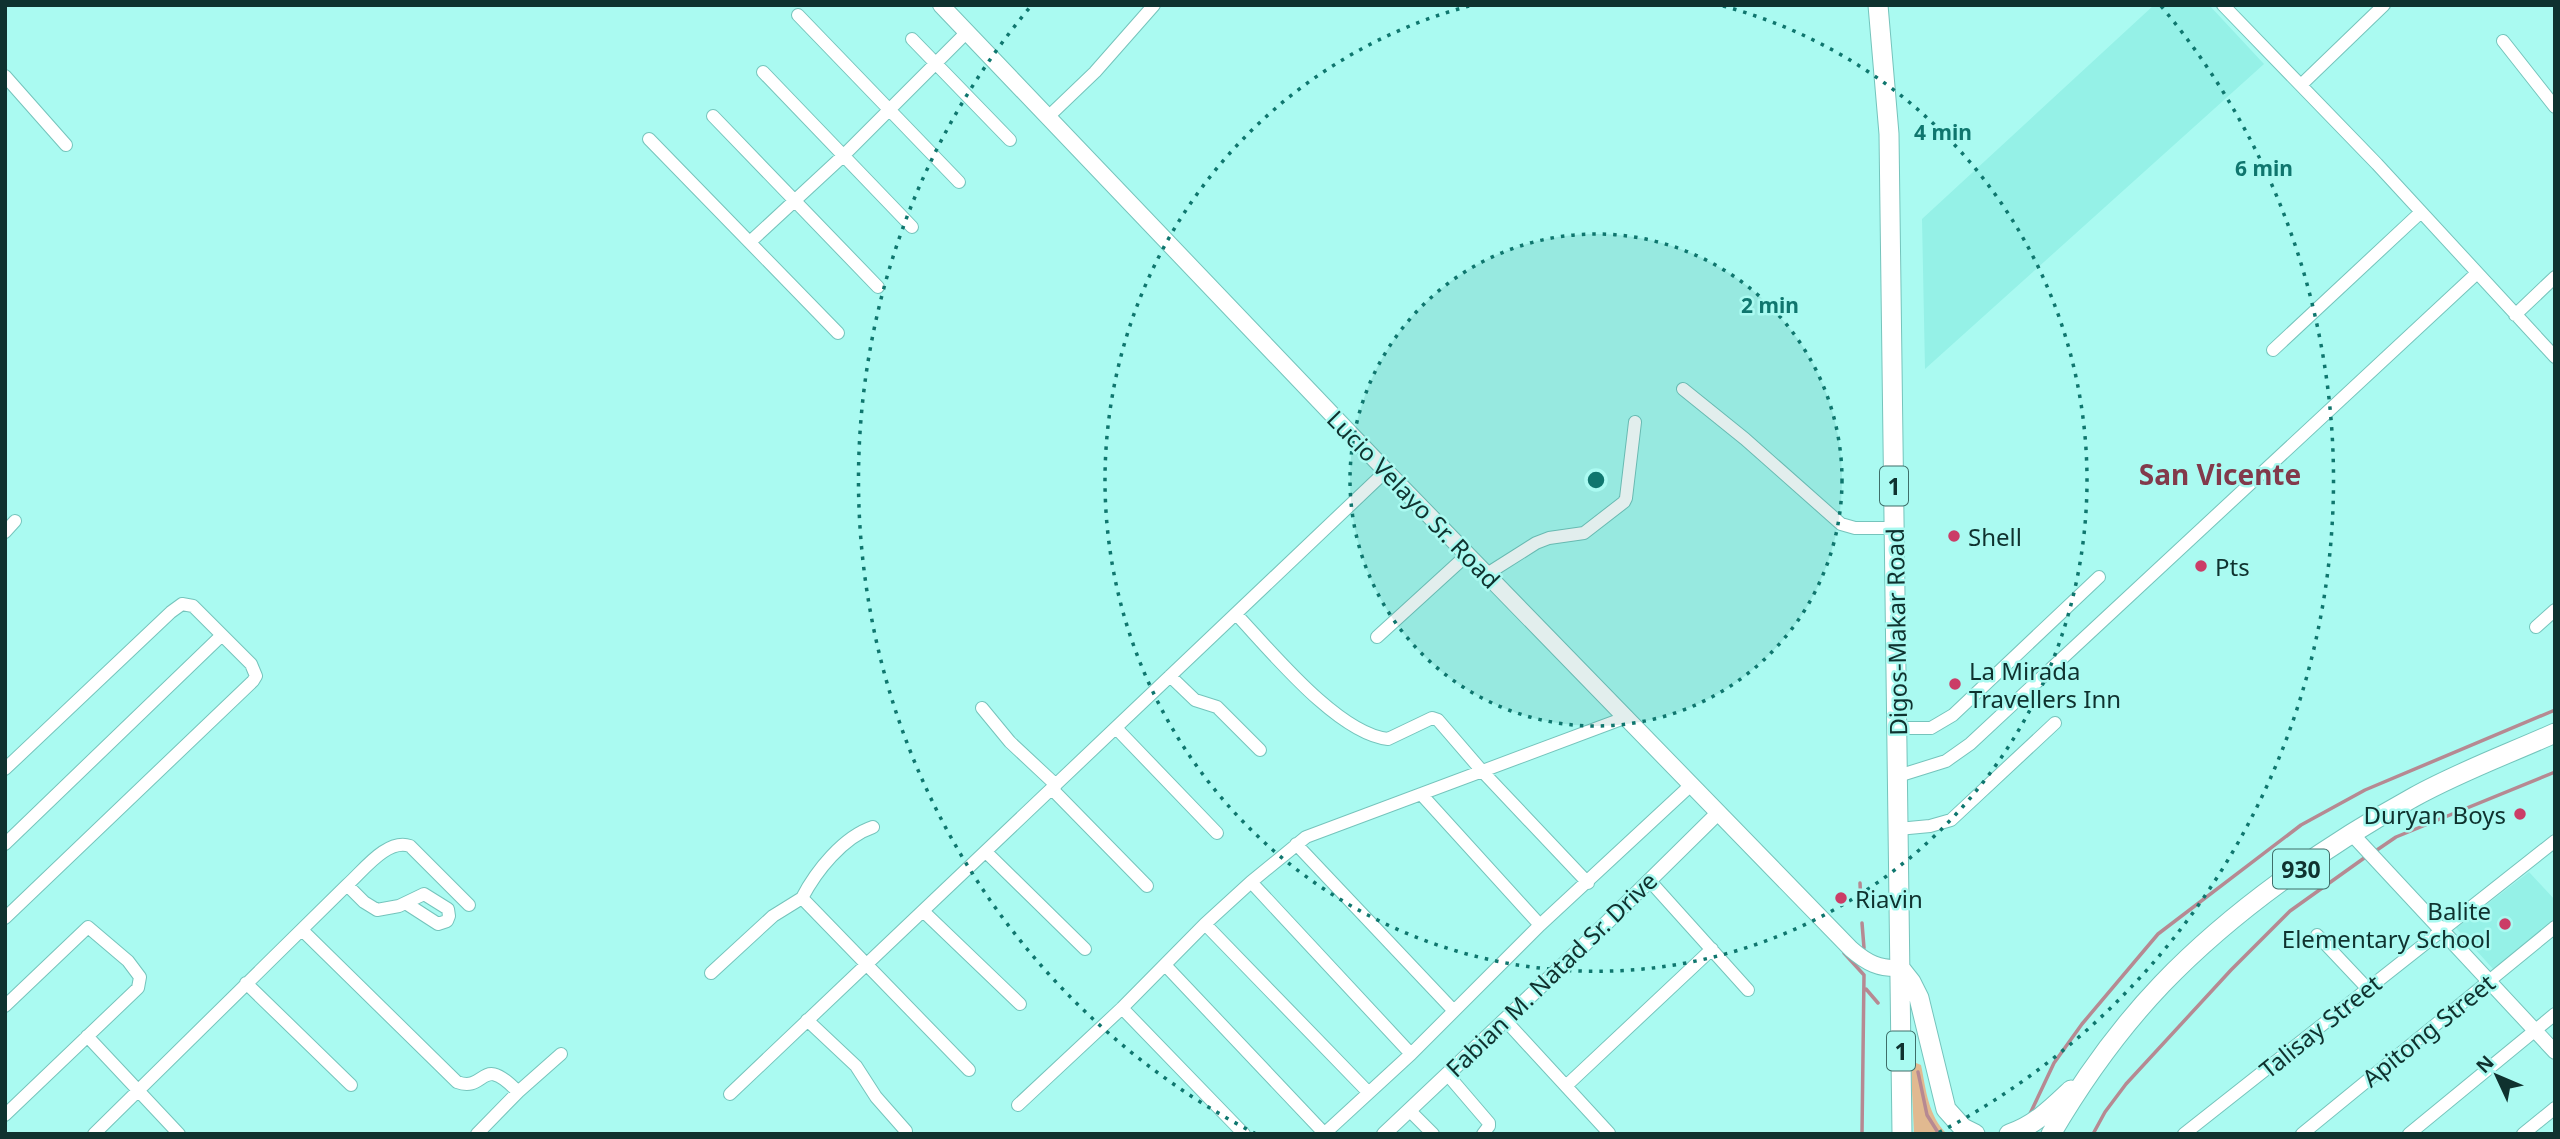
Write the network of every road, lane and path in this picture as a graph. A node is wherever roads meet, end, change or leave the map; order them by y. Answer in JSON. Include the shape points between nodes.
{"nodes":[{"id":1,"x":941,"y":5,"type":"edge"},
{"id":2,"x":1154,"y":5,"type":"edge"},
{"id":3,"x":1878,"y":5,"type":"edge"},
{"id":4,"x":2223,"y":5,"type":"edge"},
{"id":5,"x":2384,"y":5,"type":"edge"},
{"id":6,"x":798,"y":15,"type":"dead end"},
{"id":7,"x":967,"y":32,"type":"junction"},
{"id":8,"x":912,"y":38,"type":"dead end"},
{"id":9,"x":2503,"y":41,"type":"dead end"},
{"id":10,"x":937,"y":64,"type":"junction"},
{"id":11,"x":763,"y":72,"type":"dead end"},
{"id":12,"x":5,"y":76,"type":"edge"},
{"id":13,"x":2301,"y":85,"type":"junction"},
{"id":14,"x":2555,"y":107,"type":"edge"},
{"id":15,"x":890,"y":109,"type":"junction"},
{"id":16,"x":713,"y":116,"type":"dead end"},
{"id":17,"x":1048,"y":117,"type":"junction"},
{"id":18,"x":649,"y":139,"type":"dead end"},
{"id":19,"x":1010,"y":140,"type":"dead end"},
{"id":20,"x":66,"y":145,"type":"dead end"},
{"id":21,"x":844,"y":155,"type":"junction"},
{"id":22,"x":959,"y":182,"type":"dead end"},
{"id":23,"x":796,"y":200,"type":"junction"},
{"id":24,"x":2421,"y":212,"type":"junction"},
{"id":25,"x":912,"y":226,"type":"dead end"},
{"id":26,"x":750,"y":242,"type":"junction"},
{"id":27,"x":2477,"y":273,"type":"junction"},
{"id":28,"x":2555,"y":277,"type":"edge"},
{"id":29,"x":878,"y":287,"type":"dead end"},
{"id":30,"x":2515,"y":315,"type":"junction"},
{"id":31,"x":838,"y":333,"type":"dead end"},
{"id":32,"x":2273,"y":351,"type":"dead end"},
{"id":33,"x":2555,"y":357,"type":"edge"},
{"id":34,"x":1683,"y":389,"type":"dead end"},
{"id":35,"x":1635,"y":422,"type":"dead end"},
{"id":36,"x":1385,"y":471,"type":"junction"},
{"id":37,"x":15,"y":521,"type":"dead end"},
{"id":38,"x":1894,"y":528,"type":"junction"},
{"id":39,"x":5,"y":532,"type":"edge"},
{"id":40,"x":1468,"y":554,"type":"junction"},
{"id":41,"x":1487,"y":575,"type":"junction"},
{"id":42,"x":2099,"y":577,"type":"dead end"},
{"id":43,"x":2555,"y":610,"type":"edge"},
{"id":44,"x":1236,"y":614,"type":"junction"},
{"id":45,"x":2536,"y":627,"type":"dead end"},
{"id":46,"x":222,"y":635,"type":"junction"},
{"id":47,"x":1377,"y":637,"type":"dead end"},
{"id":48,"x":1170,"y":677,"type":"junction"},
{"id":49,"x":982,"y":708,"type":"dead end"},
{"id":50,"x":1627,"y":718,"type":"junction"},
{"id":51,"x":2055,"y":723,"type":"dead end"},
{"id":52,"x":1116,"y":728,"type":"junction"},
{"id":53,"x":1897,"y":728,"type":"junction"},
{"id":54,"x":2555,"y":733,"type":"edge"},
{"id":55,"x":1260,"y":750,"type":"dead end"},
{"id":56,"x":5,"y":769,"type":"edge"},
{"id":57,"x":1482,"y":771,"type":"junction"},
{"id":58,"x":1898,"y":776,"type":"junction"},
{"id":59,"x":1691,"y":785,"type":"junction"},
{"id":60,"x":1054,"y":787,"type":"junction"},
{"id":61,"x":1421,"y":794,"type":"junction"},
{"id":62,"x":1718,"y":813,"type":"junction"},
{"id":63,"x":873,"y":827,"type":"dead end"},
{"id":64,"x":1898,"y":829,"type":"junction"},
{"id":65,"x":1217,"y":832,"type":"dead end"},
{"id":66,"x":2352,"y":834,"type":"junction"},
{"id":67,"x":2555,"y":841,"type":"edge"},
{"id":68,"x":5,"y":844,"type":"edge"},
{"id":69,"x":1296,"y":844,"type":"junction"},
{"id":70,"x":986,"y":852,"type":"junction"},
{"id":71,"x":1649,"y":880,"type":"junction"},
{"id":72,"x":1251,"y":882,"type":"junction"},
{"id":73,"x":1588,"y":883,"type":"junction"},
{"id":74,"x":347,"y":885,"type":"junction"},
{"id":75,"x":1147,"y":886,"type":"dead end"},
{"id":76,"x":802,"y":898,"type":"junction"},
{"id":77,"x":407,"y":904,"type":"dead end"},
{"id":78,"x":469,"y":905,"type":"dead end"},
{"id":79,"x":924,"y":912,"type":"junction"},
{"id":80,"x":5,"y":918,"type":"edge"},
{"id":81,"x":1205,"y":924,"type":"junction"},
{"id":82,"x":1540,"y":925,"type":"junction"},
{"id":83,"x":2555,"y":927,"type":"edge"},
{"id":84,"x":2442,"y":929,"type":"junction"},
{"id":85,"x":302,"y":930,"type":"junction"},
{"id":86,"x":2317,"y":935,"type":"dead end"},
{"id":87,"x":1085,"y":949,"type":"dead end"},
{"id":88,"x":1712,"y":949,"type":"junction"},
{"id":89,"x":867,"y":966,"type":"junction"},
{"id":90,"x":1166,"y":966,"type":"junction"},
{"id":91,"x":1900,"y":968,"type":"junction"},
{"id":92,"x":711,"y":973,"type":"dead end"},
{"id":93,"x":2488,"y":980,"type":"junction"},
{"id":94,"x":246,"y":984,"type":"junction"},
{"id":95,"x":2367,"y":988,"type":"junction"},
{"id":96,"x":1748,"y":990,"type":"dead end"},
{"id":97,"x":1020,"y":1004,"type":"dead end"},
{"id":98,"x":5,"y":1006,"type":"edge"},
{"id":99,"x":1122,"y":1008,"type":"junction"},
{"id":100,"x":1454,"y":1011,"type":"junction"},
{"id":101,"x":2555,"y":1014,"type":"edge"},
{"id":102,"x":807,"y":1020,"type":"junction"},
{"id":103,"x":1505,"y":1020,"type":"junction"},
{"id":104,"x":2534,"y":1030,"type":"junction"},
{"id":105,"x":87,"y":1037,"type":"junction"},
{"id":106,"x":2555,"y":1052,"type":"edge"},
{"id":107,"x":561,"y":1054,"type":"dead end"},
{"id":108,"x":1411,"y":1054,"type":"junction"},
{"id":109,"x":2095,"y":1068,"type":"junction"},
{"id":110,"x":969,"y":1070,"type":"dead end"},
{"id":111,"x":1447,"y":1074,"type":"junction"},
{"id":112,"x":351,"y":1085,"type":"dead end"},
{"id":113,"x":1566,"y":1086,"type":"junction"},
{"id":114,"x":137,"y":1090,"type":"junction"},
{"id":115,"x":1368,"y":1092,"type":"junction"},
{"id":116,"x":518,"y":1093,"type":"junction"},
{"id":117,"x":730,"y":1094,"type":"dead end"},
{"id":118,"x":1018,"y":1105,"type":"dead end"},
{"id":119,"x":2555,"y":1108,"type":"edge"},
{"id":120,"x":1409,"y":1110,"type":"junction"},
{"id":121,"x":5,"y":1115,"type":"edge"},
{"id":122,"x":906,"y":1131,"type":"dead end"},
{"id":123,"x":1609,"y":1133,"type":"edge"},
{"id":124,"x":94,"y":1134,"type":"edge"},
{"id":125,"x":180,"y":1134,"type":"edge"},
{"id":126,"x":477,"y":1134,"type":"edge"},
{"id":127,"x":1244,"y":1134,"type":"edge"},
{"id":128,"x":1324,"y":1134,"type":"edge"},
{"id":129,"x":1384,"y":1134,"type":"edge"},
{"id":130,"x":1433,"y":1134,"type":"edge"},
{"id":131,"x":1483,"y":1134,"type":"edge"},
{"id":132,"x":1902,"y":1134,"type":"edge"},
{"id":133,"x":1975,"y":1134,"type":"edge"},
{"id":134,"x":2009,"y":1134,"type":"edge"},
{"id":135,"x":2051,"y":1134,"type":"edge"},
{"id":136,"x":2184,"y":1134,"type":"edge"},
{"id":137,"x":2302,"y":1134,"type":"edge"},
{"id":138,"x":2409,"y":1134,"type":"edge"},
{"id":139,"x":2523,"y":1134,"type":"edge"}],
"edges":[{"from":1,"to":7,"type":"main road","name":"Lucio Velayo Sr. Road"},
{"from":2,"to":17,"type":"street"},
{"from":3,"to":38,"type":"main road","name":"Digos-Makar Road","number":"1","via":[[1889,134]]},
{"from":4,"to":13,"type":"street"},
{"from":5,"to":13,"type":"street"},
{"from":6,"to":15,"type":"street"},
{"from":7,"to":10,"type":"street"},
{"from":7,"to":17,"type":"main road","name":"Lucio Velayo Sr. Road"},
{"from":8,"to":10,"type":"street"},
{"from":9,"to":14,"type":"street"},
{"from":10,"to":15,"type":"street"},
{"from":10,"to":19,"type":"street"},
{"from":11,"to":21,"type":"street"},
{"from":12,"to":20,"type":"street"},
{"from":13,"to":24,"type":"street"},
{"from":15,"to":21,"type":"street"},
{"from":15,"to":22,"type":"street"},
{"from":16,"to":23,"type":"street"},
{"from":17,"to":36,"type":"main road","name":"Lucio Velayo Sr. Road"},
{"from":18,"to":26,"type":"street"},
{"from":21,"to":23,"type":"street"},
{"from":21,"to":25,"type":"street"},
{"from":23,"to":26,"type":"street"},
{"from":23,"to":29,"type":"street"},
{"from":24,"to":27,"type":"street"},
{"from":24,"to":32,"type":"street"},
{"from":26,"to":31,"type":"street"},
{"from":27,"to":30,"type":"street"},
{"from":27,"to":58,"type":"street","via":[[1970,744],[1946,761]]},
{"from":28,"to":30,"type":"street"},
{"from":30,"to":33,"type":"street"},
{"from":34,"to":38,"type":"street","via":[[1841,524]]},
{"from":35,"to":41,"type":"street","via":[[1625,500],[1584,533],[1536,543]]},
{"from":36,"to":40,"type":"main road","name":"Lucio Velayo Sr. Road"},
{"from":36,"to":44,"type":"street"},
{"from":37,"to":39,"type":"street"},
{"from":38,"to":53,"type":"main road","name":"Digos-Makar Road","number":"1"},
{"from":40,"to":41,"type":"main road","name":"Lucio Velayo Sr. Road"},
{"from":40,"to":47,"type":"street"},
{"from":41,"to":50,"type":"main road","name":"Lucio Velayo Sr. Road"},
{"from":42,"to":53,"type":"street","via":[[1953,715],[1931,728]]},
{"from":43,"to":45,"type":"street"},
{"from":44,"to":48,"type":"street"},
{"from":44,"to":57,"type":"street","via":[[1311,691],[1357,729],[1388,739],[1435,718]]},
{"from":46,"to":56,"type":"street","via":[[200,611],[182,604]]},
{"from":46,"to":68,"type":"street"},
{"from":46,"to":80,"type":"street","via":[[257,676]]},
{"from":48,"to":52,"type":"street"},
{"from":48,"to":55,"type":"street","via":[[1195,700],[1217,707]]},
{"from":49,"to":60,"type":"street"},
{"from":50,"to":57,"type":"street"},
{"from":50,"to":59,"type":"main road","name":"Lucio Velayo Sr. Road"},
{"from":51,"to":64,"type":"street","via":[[1951,820]]},
{"from":52,"to":60,"type":"street"},
{"from":52,"to":65,"type":"street"},
{"from":53,"to":58,"type":"main road","name":"Digos-Makar Road","number":"1"},
{"from":54,"to":66,"type":"main road","number":"930","via":[[2427,790]]},
{"from":57,"to":61,"type":"street"},
{"from":57,"to":73,"type":"street"},
{"from":58,"to":64,"type":"main road","name":"Digos-Makar Road","number":"1"},
{"from":59,"to":62,"type":"main road","name":"Lucio Velayo Sr. Road"},
{"from":59,"to":73,"type":"street"},
{"from":60,"to":70,"type":"street"},
{"from":60,"to":75,"type":"street"},
{"from":61,"to":69,"type":"street","via":[[1306,836]]},
{"from":61,"to":82,"type":"street"},
{"from":62,"to":71,"type":"street","name":"Fabian M. Natad Sr. Drive"},
{"from":62,"to":91,"type":"main road","name":"Lucio Velayo Sr. Road","via":[[1861,958],[1878,967]]},
{"from":63,"to":76,"type":"street","via":[[858,834],[819,869]]},
{"from":64,"to":91,"type":"main road","name":"Digos-Makar Road","number":"1"},
{"from":66,"to":84,"type":"street"},
{"from":66,"to":109,"type":"main road","number":"930","via":[[2286,879],[2192,955]]},
{"from":67,"to":84,"type":"street","name":"Talisay Street"},
{"from":69,"to":72,"type":"street"},
{"from":69,"to":100,"type":"street"},
{"from":70,"to":79,"type":"street"},
{"from":70,"to":87,"type":"street"},
{"from":71,"to":88,"type":"street"},
{"from":71,"to":103,"type":"street","name":"Fabian M. Natad Sr. Drive"},
{"from":72,"to":81,"type":"street"},
{"from":72,"to":108,"type":"street"},
{"from":73,"to":82,"type":"street"},
{"from":74,"to":77,"type":"street","via":[[377,910]]},
{"from":74,"to":78,"type":"street","via":[[390,847],[402,843]]},
{"from":74,"to":85,"type":"street"},
{"from":76,"to":89,"type":"street"},
{"from":76,"to":92,"type":"street","via":[[773,916]]},
{"from":79,"to":89,"type":"street"},
{"from":79,"to":97,"type":"street"},
{"from":81,"to":90,"type":"street"},
{"from":81,"to":115,"type":"street"},
{"from":82,"to":100,"type":"street"},
{"from":83,"to":93,"type":"street","name":"Apitong Street"},
{"from":84,"to":93,"type":"street"},
{"from":84,"to":95,"type":"street","name":"Talisay Street"},
{"from":85,"to":94,"type":"street"},
{"from":85,"to":116,"type":"street","via":[[457,1082],[469,1084],[498,1074]]},
{"from":86,"to":95,"type":"street"},
{"from":88,"to":96,"type":"street"},
{"from":88,"to":113,"type":"street"},
{"from":89,"to":102,"type":"street"},
{"from":89,"to":110,"type":"street"},
{"from":90,"to":99,"type":"street"},
{"from":90,"to":128,"type":"street"},
{"from":91,"to":132,"type":"main road","name":"Digos-Makar Road","number":"1"},
{"from":91,"to":133,"type":"main road","via":[[1919,998],[1946,1109],[1955,1122]]},
{"from":93,"to":104,"type":"street"},
{"from":93,"to":137,"type":"street","name":"Apitong Street"},
{"from":94,"to":112,"type":"street"},
{"from":94,"to":114,"type":"street"},
{"from":95,"to":136,"type":"street","name":"Talisay Street"},
{"from":98,"to":105,"type":"street","via":[[91,927],[128,961],[140,983]]},
{"from":99,"to":118,"type":"street"},
{"from":99,"to":127,"type":"street"},
{"from":100,"to":108,"type":"street"},
{"from":101,"to":104,"type":"street"},
{"from":102,"to":117,"type":"street"},
{"from":102,"to":122,"type":"street","via":[[856,1066]]},
{"from":103,"to":111,"type":"street","name":"Fabian M. Natad Sr. Drive"},
{"from":103,"to":113,"type":"street"},
{"from":104,"to":106,"type":"street"},
{"from":104,"to":138,"type":"street"},
{"from":105,"to":114,"type":"street"},
{"from":105,"to":121,"type":"street"},
{"from":107,"to":116,"type":"street"},
{"from":108,"to":115,"type":"street"},
{"from":109,"to":134,"type":"main road","number":"930","via":[[2040,1117]]},
{"from":109,"to":135,"type":"main road","number":"930"},
{"from":111,"to":120,"type":"street","name":"Fabian M. Natad Sr. Drive"},
{"from":111,"to":131,"type":"street","via":[[1489,1122]]},
{"from":113,"to":123,"type":"street"},
{"from":114,"to":124,"type":"street"},
{"from":114,"to":125,"type":"street"},
{"from":115,"to":128,"type":"street"},
{"from":116,"to":126,"type":"street"},
{"from":119,"to":139,"type":"street"},
{"from":120,"to":129,"type":"street","name":"Fabian M. Natad Sr. Drive"},
{"from":120,"to":130,"type":"street"}]}
